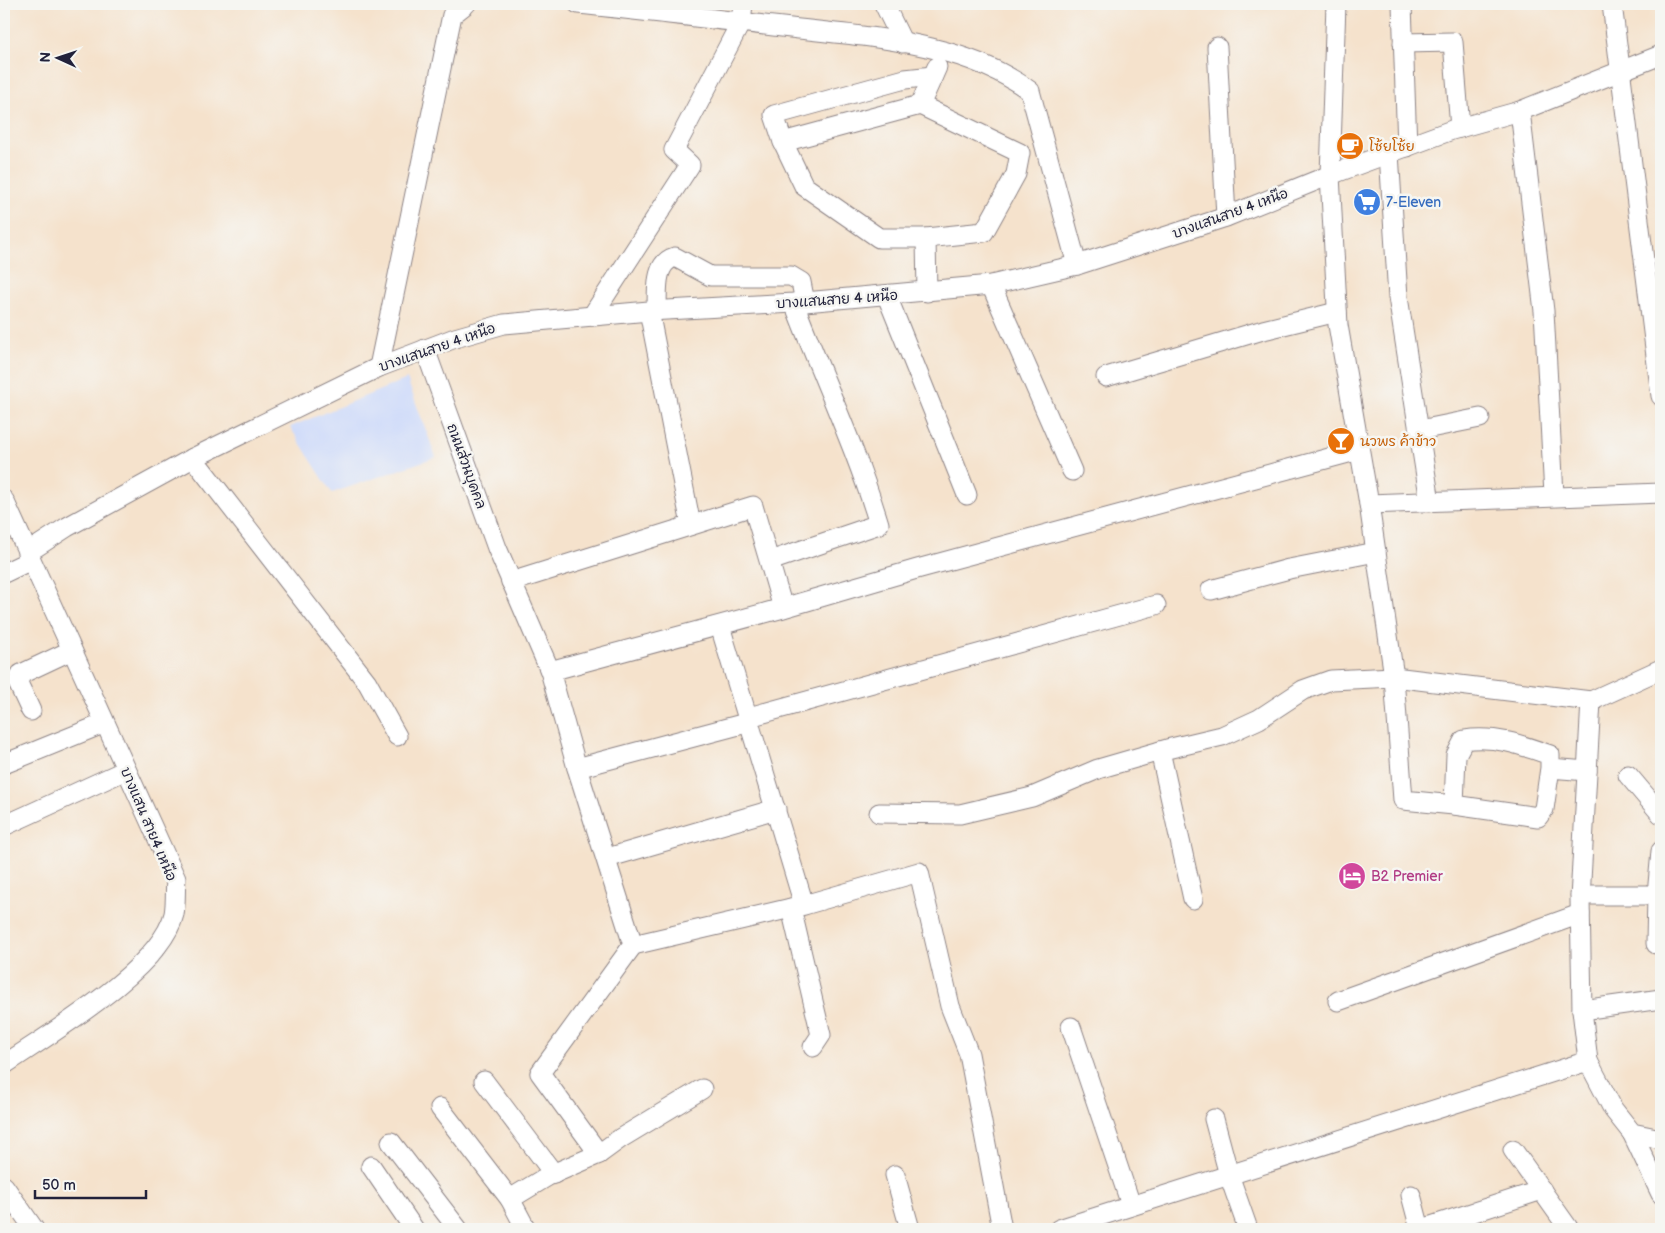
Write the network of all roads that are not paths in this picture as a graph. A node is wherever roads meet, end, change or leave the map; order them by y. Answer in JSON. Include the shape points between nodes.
{"nodes":[{"id":1,"x":466,"y":4,"type":"edge"},
{"id":2,"x":578,"y":4,"type":"edge"},
{"id":3,"x":884,"y":4,"type":"edge"},
{"id":4,"x":1336,"y":4,"type":"edge"},
{"id":5,"x":1402,"y":4,"type":"edge"},
{"id":6,"x":1612,"y":4,"type":"edge"},
{"id":7,"x":742,"y":13,"type":"edge"},
{"id":8,"x":903,"y":43,"type":"junction"},
{"id":9,"x":1403,"y":43,"type":"junction"},
{"id":10,"x":1217,"y":47,"type":"dead end"},
{"id":11,"x":943,"y":52,"type":"junction"},
{"id":12,"x":1661,"y":56,"type":"edge"},
{"id":13,"x":1619,"y":72,"type":"junction"},
{"id":14,"x":933,"y":76,"type":"junction"},
{"id":15,"x":920,"y":105,"type":"junction"},
{"id":16,"x":1520,"y":111,"type":"junction"},
{"id":17,"x":1460,"y":128,"type":"junction"},
{"id":18,"x":783,"y":142,"type":"junction"},
{"id":19,"x":1407,"y":147,"type":"junction"},
{"id":20,"x":1388,"y":153,"type":"junction"},
{"id":21,"x":1330,"y":175,"type":"junction"},
{"id":22,"x":1226,"y":217,"type":"junction"},
{"id":23,"x":926,"y":238,"type":"junction"},
{"id":24,"x":1076,"y":265,"type":"junction"},
{"id":25,"x":990,"y":285,"type":"junction"},
{"id":26,"x":927,"y":292,"type":"junction"},
{"id":27,"x":887,"y":296,"type":"junction"},
{"id":28,"x":800,"y":303,"type":"junction"},
{"id":29,"x":653,"y":311,"type":"junction"},
{"id":30,"x":1337,"y":312,"type":"junction"},
{"id":31,"x":592,"y":316,"type":"junction"},
{"id":32,"x":425,"y":349,"type":"junction"},
{"id":33,"x":379,"y":367,"type":"junction"},
{"id":34,"x":1106,"y":377,"type":"dead end"},
{"id":35,"x":1661,"y":396,"type":"edge"},
{"id":36,"x":1480,"y":418,"type":"dead end"},
{"id":37,"x":1420,"y":430,"type":"junction"},
{"id":38,"x":1359,"y":450,"type":"junction"},
{"id":39,"x":193,"y":458,"type":"junction"},
{"id":40,"x":1072,"y":471,"type":"dead end"},
{"id":41,"x":1661,"y":493,"type":"edge"},
{"id":42,"x":967,"y":495,"type":"dead end"},
{"id":43,"x":1554,"y":495,"type":"junction"},
{"id":44,"x":4,"y":500,"type":"edge"},
{"id":45,"x":1430,"y":502,"type":"junction"},
{"id":46,"x":1369,"y":504,"type":"junction"},
{"id":47,"x":691,"y":525,"type":"junction"},
{"id":48,"x":1376,"y":552,"type":"junction"},
{"id":49,"x":29,"y":556,"type":"junction"},
{"id":50,"x":770,"y":561,"type":"junction"},
{"id":51,"x":4,"y":573,"type":"edge"},
{"id":52,"x":511,"y":582,"type":"junction"},
{"id":53,"x":1211,"y":590,"type":"dead end"},
{"id":54,"x":1156,"y":605,"type":"dead end"},
{"id":55,"x":783,"y":608,"type":"junction"},
{"id":56,"x":720,"y":626,"type":"junction"},
{"id":57,"x":72,"y":650,"type":"junction"},
{"id":58,"x":1661,"y":669,"type":"edge"},
{"id":59,"x":550,"y":671,"type":"junction"},
{"id":60,"x":1394,"y":677,"type":"junction"},
{"id":61,"x":1591,"y":701,"type":"junction"},
{"id":62,"x":30,"y":711,"type":"dead end"},
{"id":63,"x":750,"y":719,"type":"junction"},
{"id":64,"x":105,"y":723,"type":"junction"},
{"id":65,"x":397,"y":736,"type":"dead end"},
{"id":66,"x":1160,"y":751,"type":"junction"},
{"id":67,"x":4,"y":764,"type":"edge"},
{"id":68,"x":577,"y":768,"type":"junction"},
{"id":69,"x":1550,"y":768,"type":"junction"},
{"id":70,"x":126,"y":770,"type":"junction"},
{"id":71,"x":1587,"y":771,"type":"junction"},
{"id":72,"x":1628,"y":775,"type":"dead end"},
{"id":73,"x":1454,"y":805,"type":"junction"},
{"id":74,"x":776,"y":809,"type":"junction"},
{"id":75,"x":879,"y":814,"type":"dead end"},
{"id":76,"x":1661,"y":814,"type":"edge"},
{"id":77,"x":4,"y":819,"type":"edge"},
{"id":78,"x":1661,"y":851,"type":"edge"},
{"id":79,"x":607,"y":858,"type":"junction"},
{"id":80,"x":1580,"y":895,"type":"junction"},
{"id":81,"x":1657,"y":895,"type":"junction"},
{"id":82,"x":1193,"y":899,"type":"dead end"},
{"id":83,"x":798,"y":907,"type":"junction"},
{"id":84,"x":1580,"y":914,"type":"junction"},
{"id":85,"x":1656,"y":944,"type":"dead end"},
{"id":86,"x":634,"y":945,"type":"junction"},
{"id":87,"x":1661,"y":1000,"type":"edge"},
{"id":88,"x":1338,"y":1001,"type":"dead end"},
{"id":89,"x":1582,"y":1010,"type":"junction"},
{"id":90,"x":1071,"y":1027,"type":"dead end"},
{"id":91,"x":813,"y":1046,"type":"dead end"},
{"id":92,"x":1588,"y":1062,"type":"junction"},
{"id":93,"x":4,"y":1065,"type":"edge"},
{"id":94,"x":484,"y":1081,"type":"dead end"},
{"id":95,"x":702,"y":1089,"type":"dead end"},
{"id":96,"x":440,"y":1108,"type":"dead end"},
{"id":97,"x":1214,"y":1120,"type":"dead end"},
{"id":98,"x":1632,"y":1133,"type":"junction"},
{"id":99,"x":1661,"y":1139,"type":"edge"},
{"id":100,"x":391,"y":1142,"type":"dead end"},
{"id":101,"x":1513,"y":1150,"type":"dead end"},
{"id":102,"x":599,"y":1154,"type":"junction"},
{"id":103,"x":371,"y":1166,"type":"dead end"},
{"id":104,"x":554,"y":1174,"type":"junction"},
{"id":105,"x":895,"y":1175,"type":"dead end"},
{"id":106,"x":1229,"y":1175,"type":"junction"},
{"id":107,"x":4,"y":1186,"type":"edge"},
{"id":108,"x":1542,"y":1190,"type":"junction"},
{"id":109,"x":1661,"y":1194,"type":"edge"},
{"id":110,"x":1412,"y":1195,"type":"dead end"},
{"id":111,"x":510,"y":1200,"type":"junction"},
{"id":112,"x":1131,"y":1205,"type":"junction"},
{"id":113,"x":34,"y":1229,"type":"edge"},
{"id":114,"x":414,"y":1229,"type":"edge"},
{"id":115,"x":458,"y":1229,"type":"edge"},
{"id":116,"x":526,"y":1229,"type":"edge"},
{"id":117,"x":910,"y":1229,"type":"edge"},
{"id":118,"x":1002,"y":1229,"type":"edge"},
{"id":119,"x":1059,"y":1229,"type":"edge"},
{"id":120,"x":1248,"y":1229,"type":"edge"},
{"id":121,"x":1421,"y":1229,"type":"edge"},
{"id":122,"x":1569,"y":1229,"type":"edge"}],
"edges":[{"from":1,"to":33,"type":"street","via":[[452,15]]},
{"from":2,"to":7,"type":"street"},
{"from":3,"to":8,"type":"street"},
{"from":4,"to":21,"type":"street"},
{"from":5,"to":9,"type":"street"},
{"from":6,"to":13,"type":"street"},
{"from":7,"to":8,"type":"street"},
{"from":7,"to":31,"type":"street","via":[[674,150],[690,165]]},
{"from":8,"to":11,"type":"street"},
{"from":9,"to":17,"type":"street","via":[[1453,42]]},
{"from":9,"to":19,"type":"street"},
{"from":10,"to":22,"type":"street"},
{"from":11,"to":14,"type":"street"},
{"from":11,"to":24,"type":"street","via":[[979,62],[1008,75],[1030,92]]},
{"from":12,"to":13,"type":"street","name":"บางแสนสาย 4 เหนือ"},
{"from":13,"to":16,"type":"street","name":"บางแสนสาย 4 เหนือ"},
{"from":13,"to":35,"type":"street"},
{"from":14,"to":15,"type":"street"},
{"from":14,"to":18,"type":"street","via":[[906,79],[774,115]]},
{"from":15,"to":18,"type":"street"},
{"from":15,"to":23,"type":"street","via":[[1020,153],[1016,174],[984,232]]},
{"from":16,"to":17,"type":"street","name":"บางแสนสาย 4 เหนือ"},
{"from":16,"to":43,"type":"street","via":[[1544,312]]},
{"from":17,"to":19,"type":"street","name":"บางแสนสาย 4 เหนือ"},
{"from":18,"to":23,"type":"street","via":[[804,186],[879,238]]},
{"from":19,"to":20,"type":"street","name":"บางแสนสาย 4 เหนือ"},
{"from":20,"to":21,"type":"street","name":"บางแสนสาย 4 เหนือ"},
{"from":20,"to":37,"type":"street","via":[[1398,296]]},
{"from":21,"to":22,"type":"street","name":"บางแสนสาย 4 เหนือ"},
{"from":21,"to":30,"type":"street"},
{"from":22,"to":24,"type":"street","name":"บางแสนสาย 4 เหนือ"},
{"from":23,"to":26,"type":"street"},
{"from":24,"to":25,"type":"street","name":"บางแสนสาย 4 เหนือ"},
{"from":25,"to":26,"type":"street","name":"บางแสนสาย 4 เหนือ"},
{"from":25,"to":40,"type":"street"},
{"from":26,"to":27,"type":"street","name":"บางแสนสาย 4 เหนือ"},
{"from":27,"to":28,"type":"street","name":"บางแสนสาย 4 เหนือ"},
{"from":27,"to":42,"type":"street"},
{"from":28,"to":29,"type":"street","name":"บางแสนสาย 4 เหนือ"},
{"from":28,"to":29,"type":"street","via":[[800,282],[791,276],[710,276],[675,257],[658,275]]},
{"from":28,"to":50,"type":"street","via":[[827,388],[864,474],[879,524]]},
{"from":29,"to":31,"type":"street","name":"บางแสนสาย 4 เหนือ"},
{"from":29,"to":47,"type":"street"},
{"from":30,"to":34,"type":"street","via":[[1263,330]]},
{"from":30,"to":38,"type":"street"},
{"from":31,"to":32,"type":"street","name":"บางแสนสาย 4 เหนือ","via":[[504,324]]},
{"from":32,"to":33,"type":"street","name":"บางแสนสาย 4 เหนือ"},
{"from":32,"to":52,"type":"street","name":"ถนนส่วนบุคคล"},
{"from":33,"to":39,"type":"street","name":"บางแสนสาย 4 เหนือ"},
{"from":36,"to":37,"type":"street"},
{"from":37,"to":45,"type":"street"},
{"from":38,"to":46,"type":"street"},
{"from":38,"to":55,"type":"street"},
{"from":39,"to":49,"type":"street","name":"บางแสนสาย 4 เหนือ","via":[[67,527]]},
{"from":39,"to":65,"type":"street","via":[[367,682]]},
{"from":41,"to":43,"type":"street"},
{"from":43,"to":45,"type":"street"},
{"from":44,"to":49,"type":"street","name":"บางแสน สาย4 เหนือ"},
{"from":45,"to":46,"type":"street"},
{"from":46,"to":48,"type":"street"},
{"from":47,"to":50,"type":"street","via":[[753,506]]},
{"from":47,"to":52,"type":"street"},
{"from":48,"to":53,"type":"street","via":[[1290,569]]},
{"from":48,"to":60,"type":"street"},
{"from":49,"to":51,"type":"street","name":"บางแสนสาย 4 เหนือ"},
{"from":49,"to":57,"type":"street","name":"บางแสน สาย4 เหนือ"},
{"from":50,"to":55,"type":"street"},
{"from":52,"to":59,"type":"street","name":"ถนนส่วนบุคคล"},
{"from":54,"to":63,"type":"street"},
{"from":55,"to":56,"type":"street"},
{"from":56,"to":59,"type":"street"},
{"from":56,"to":63,"type":"street"},
{"from":57,"to":62,"type":"street","via":[[21,674],[18,683]]},
{"from":57,"to":64,"type":"street","name":"บางแสน สาย4 เหนือ"},
{"from":58,"to":61,"type":"street"},
{"from":59,"to":68,"type":"street","name":"ถนนส่วนบุคคล"},
{"from":60,"to":61,"type":"street"},
{"from":60,"to":66,"type":"street","via":[[1332,680],[1303,690],[1259,719],[1222,736]]},
{"from":60,"to":73,"type":"street","via":[[1403,800]]},
{"from":61,"to":71,"type":"street"},
{"from":63,"to":68,"type":"street"},
{"from":63,"to":74,"type":"street"},
{"from":64,"to":67,"type":"street"},
{"from":64,"to":70,"type":"street","name":"บางแสน สาย4 เหนือ"},
{"from":66,"to":75,"type":"street","via":[[1098,769],[1032,798],[960,814]]},
{"from":66,"to":82,"type":"street"},
{"from":68,"to":79,"type":"street","name":"ถนนส่วนบุคคล"},
{"from":69,"to":71,"type":"street"},
{"from":69,"to":73,"type":"street","via":[[1544,809],[1538,817]]},
{"from":69,"to":73,"type":"street","via":[[1550,755],[1519,744],[1481,737],[1464,740],[1456,755]]},
{"from":70,"to":77,"type":"street","via":[[6,824]]},
{"from":70,"to":93,"type":"street","name":"บางแสน สาย4 เหนือ","via":[[176,880],[174,914],[159,945],[135,970],[79,1014]]},
{"from":71,"to":80,"type":"street"},
{"from":72,"to":76,"type":"street"},
{"from":74,"to":79,"type":"street"},
{"from":74,"to":83,"type":"street"},
{"from":78,"to":81,"type":"street"},
{"from":79,"to":86,"type":"street","name":"ถนนส่วนบุคคล"},
{"from":80,"to":81,"type":"street"},
{"from":80,"to":84,"type":"street"},
{"from":81,"to":85,"type":"street"},
{"from":83,"to":86,"type":"street"},
{"from":83,"to":91,"type":"street","via":[[821,1035]]},
{"from":83,"to":118,"type":"street","via":[[919,872],[950,1006],[968,1054]]},
{"from":84,"to":88,"type":"street"},
{"from":84,"to":89,"type":"street"},
{"from":86,"to":102,"type":"street","via":[[540,1073]]},
{"from":87,"to":89,"type":"street"},
{"from":89,"to":92,"type":"street"},
{"from":90,"to":112,"type":"street"},
{"from":92,"to":98,"type":"street","via":[[1613,1109]]},
{"from":92,"to":106,"type":"street"},
{"from":94,"to":104,"type":"street"},
{"from":95,"to":102,"type":"street"},
{"from":96,"to":111,"type":"street"},
{"from":97,"to":106,"type":"street"},
{"from":98,"to":99,"type":"street"},
{"from":98,"to":109,"type":"street"},
{"from":100,"to":115,"type":"street"},
{"from":101,"to":108,"type":"street"},
{"from":102,"to":104,"type":"street"},
{"from":103,"to":114,"type":"street"},
{"from":104,"to":111,"type":"street"},
{"from":105,"to":117,"type":"street"},
{"from":106,"to":112,"type":"street"},
{"from":106,"to":120,"type":"street"},
{"from":107,"to":113,"type":"street"},
{"from":108,"to":121,"type":"street"},
{"from":108,"to":122,"type":"street"},
{"from":110,"to":121,"type":"street"},
{"from":111,"to":116,"type":"street"},
{"from":112,"to":119,"type":"street"}]}
